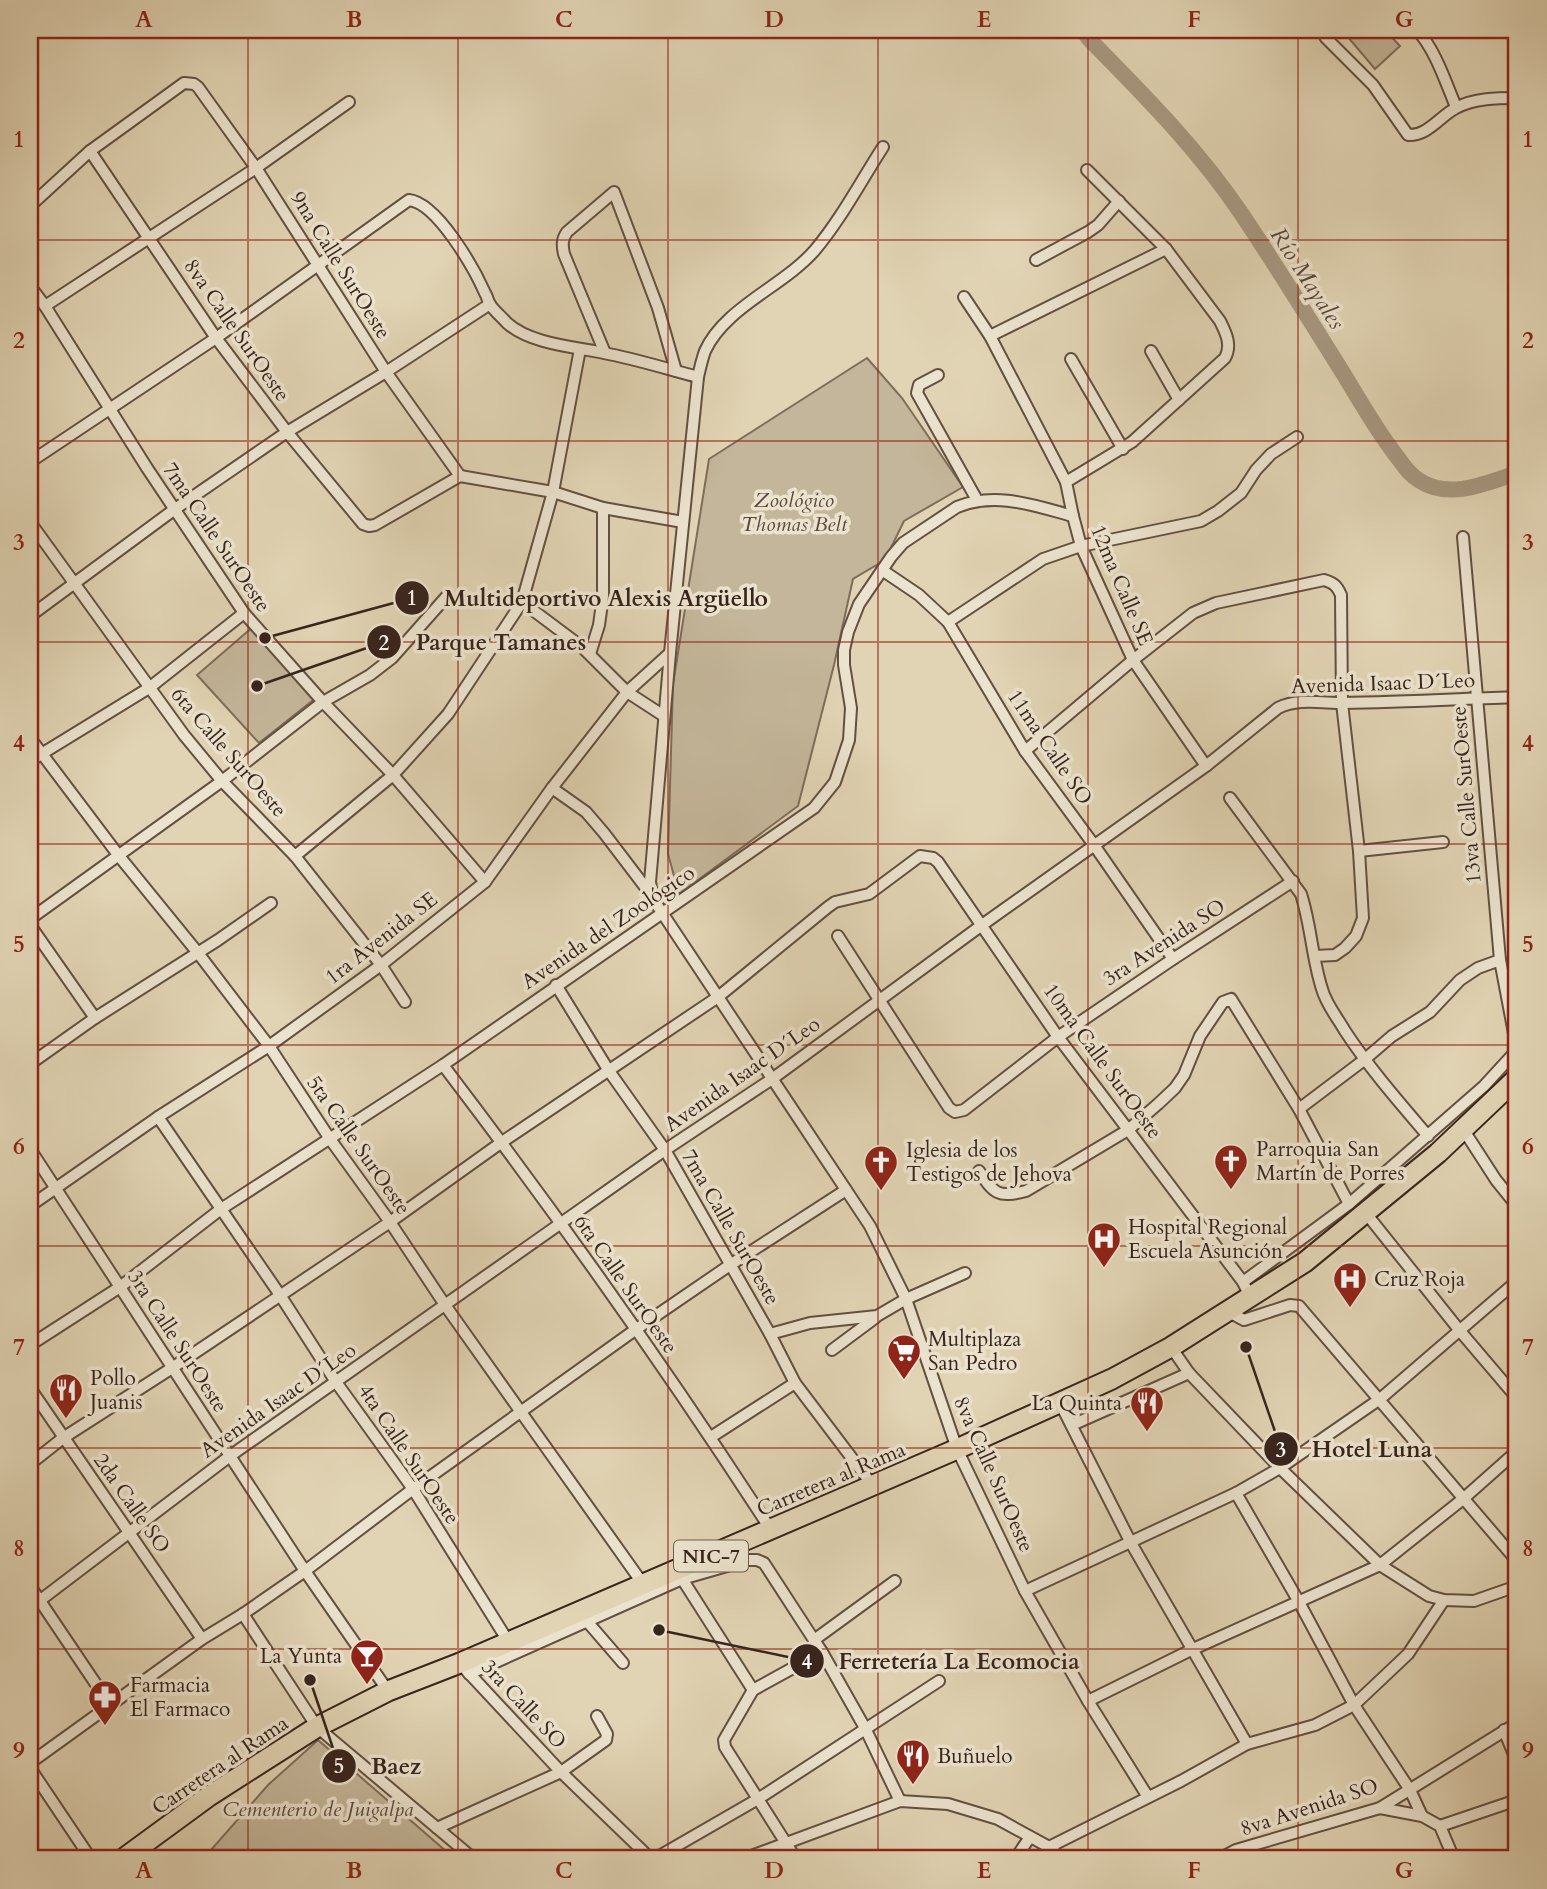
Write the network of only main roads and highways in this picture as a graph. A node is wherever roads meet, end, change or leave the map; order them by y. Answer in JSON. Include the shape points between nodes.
{"nodes":[{"id":1,"x":1517,"y":1078,"type":"edge"},
{"id":2,"x":123,"y":1859,"type":"edge"}],
"edges":[{"from":1,"to":2,"type":"highway","name":"Carretera al Rama","number":"NIC-7","via":[[1438,1153],[1357,1208],[1305,1262],[1246,1290],[1227,1311],[1171,1347],[1112,1379],[679,1575],[643,1584],[583,1617],[508,1641],[465,1668],[388,1691],[317,1727],[209,1796]]}]}
